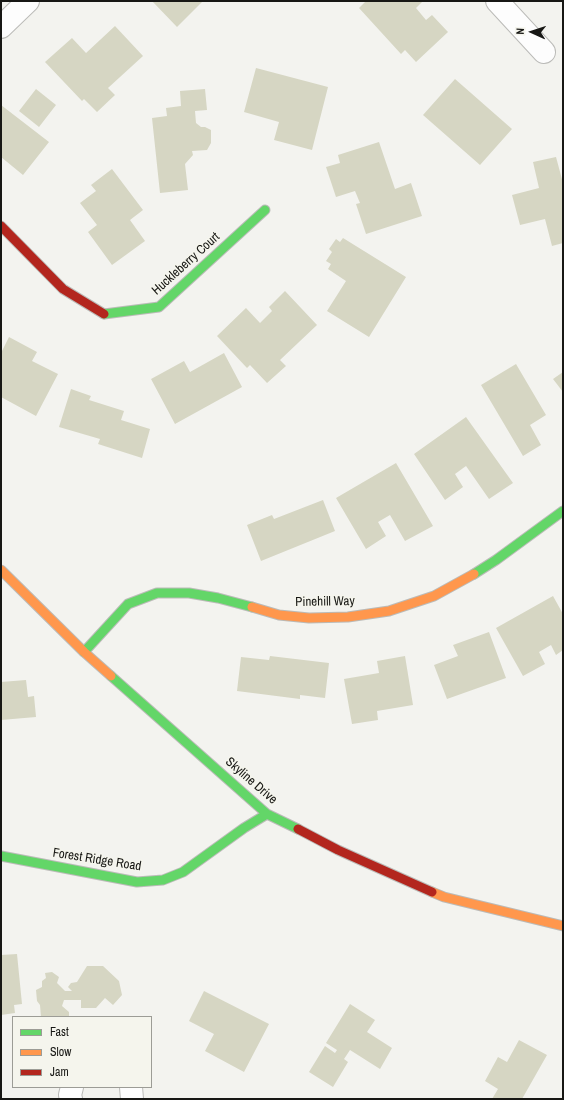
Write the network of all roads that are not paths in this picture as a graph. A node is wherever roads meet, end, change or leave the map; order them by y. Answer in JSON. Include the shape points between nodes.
{"nodes":[{"id":1,"x":28,"y":1,"type":"edge"},
{"id":2,"x":497,"y":1,"type":"edge"},
{"id":3,"x":1,"y":27,"type":"edge"},
{"id":4,"x":544,"y":52,"type":"dead end"},
{"id":5,"x":265,"y":210,"type":"dead end"},
{"id":6,"x":1,"y":226,"type":"edge"},
{"id":7,"x":563,"y":511,"type":"edge"},
{"id":8,"x":1,"y":570,"type":"edge"},
{"id":9,"x":84,"y":652,"type":"junction"},
{"id":10,"x":267,"y":814,"type":"junction"},
{"id":11,"x":1,"y":856,"type":"edge"},
{"id":12,"x":563,"y":926,"type":"edge"},
{"id":13,"x":72,"y":1088,"type":"edge"},
{"id":14,"x":131,"y":1088,"type":"edge"},
{"id":15,"x":71,"y":1099,"type":"edge"},
{"id":16,"x":132,"y":1099,"type":"edge"}],
"edges":[{"from":1,"to":3,"type":"street"},
{"from":2,"to":4,"type":"street"},
{"from":5,"to":6,"type":"street","name":"Huckleberry Court","via":[[159,307],[105,314],[63,288]]},
{"from":7,"to":9,"type":"street","name":"Pinehill Way","via":[[464,580],[434,596],[389,611],[348,617],[309,618],[279,615],[218,598],[189,593],[157,593],[128,604]]},
{"from":8,"to":9,"type":"street","name":"Skyline Drive"},
{"from":9,"to":10,"type":"street","name":"Skyline Drive"},
{"from":10,"to":11,"type":"street","name":"Forest Ridge Road","via":[[182,872],[163,880],[137,882]]},
{"from":10,"to":12,"type":"street","name":"Skyline Drive","via":[[338,850],[444,897]]},
{"from":13,"to":15,"type":"street"},
{"from":14,"to":16,"type":"street"}]}
